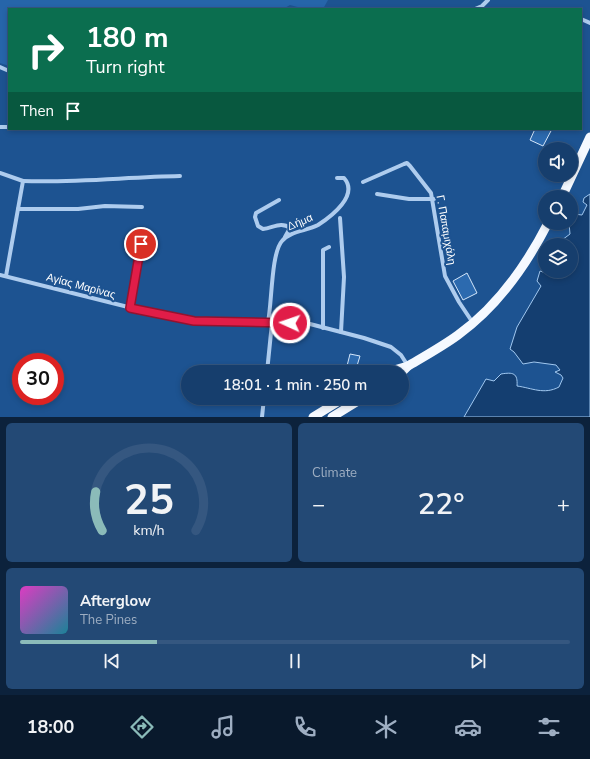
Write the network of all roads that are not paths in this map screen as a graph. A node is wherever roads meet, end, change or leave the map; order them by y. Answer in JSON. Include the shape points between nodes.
{"nodes":[{"id":1,"x":488,"y":0,"type":"edge"},
{"id":2,"x":482,"y":7,"type":"edge"},
{"id":3,"x":590,"y":137,"type":"edge"},
{"id":4,"x":0,"y":173,"type":"edge"},
{"id":5,"x":180,"y":176,"type":"dead end"},
{"id":6,"x":337,"y":178,"type":"dead end"},
{"id":7,"x":23,"y":182,"type":"junction"},
{"id":8,"x":363,"y":182,"type":"dead end"},
{"id":9,"x":565,"y":190,"type":"edge"},
{"id":10,"x":377,"y":194,"type":"dead end"},
{"id":11,"x":434,"y":199,"type":"junction"},
{"id":12,"x":280,"y":200,"type":"dead end"},
{"id":13,"x":142,"y":207,"type":"dead end"},
{"id":14,"x":18,"y":209,"type":"junction"},
{"id":15,"x":340,"y":218,"type":"dead end"},
{"id":16,"x":544,"y":230,"type":"edge"},
{"id":17,"x":285,"y":238,"type":"junction"},
{"id":18,"x":141,"y":244,"type":"dead end"},
{"id":19,"x":329,"y":246,"type":"dead end"},
{"id":20,"x":0,"y":275,"type":"edge"},
{"id":21,"x":6,"y":276,"type":"junction"},
{"id":22,"x":130,"y":308,"type":"junction"},
{"id":23,"x":270,"y":322,"type":"junction"},
{"id":24,"x":474,"y":323,"type":"junction"},
{"id":25,"x":323,"y":328,"type":"junction"},
{"id":26,"x":341,"y":332,"type":"junction"},
{"id":27,"x":267,"y":365,"type":"edge"},
{"id":28,"x":404,"y":365,"type":"edge"},
{"id":29,"x":409,"y":367,"type":"edge"},
{"id":30,"x":263,"y":405,"type":"edge"},
{"id":31,"x":333,"y":405,"type":"edge"},
{"id":32,"x":352,"y":405,"type":"edge"},
{"id":33,"x":262,"y":417,"type":"edge"},
{"id":34,"x":313,"y":417,"type":"edge"},
{"id":35,"x":332,"y":417,"type":"edge"}],
"edges":[{"from":1,"to":2,"type":"street"},
{"from":3,"to":9,"type":"main road"},
{"from":4,"to":7,"type":"street"},
{"from":5,"to":7,"type":"street"},
{"from":6,"to":17,"type":"street","name":"Δήμα","via":[[344,178],[348,185],[347,197],[342,205],[318,225]]},
{"from":7,"to":14,"type":"street"},
{"from":8,"to":11,"type":"street","name":"Γ. Παπαμιχάλη","via":[[408,163]]},
{"from":10,"to":11,"type":"street","via":[[408,199]]},
{"from":11,"to":24,"type":"street","name":"Γ. Παπαμιχάλη","via":[[445,276]]},
{"from":12,"to":17,"type":"street","via":[[256,213],[255,217],[258,226],[263,229],[286,225],[290,228]]},
{"from":13,"to":14,"type":"street"},
{"from":14,"to":21,"type":"street"},
{"from":15,"to":26,"type":"street","via":[[344,277]]},
{"from":16,"to":24,"type":"main road","via":[[507,289]]},
{"from":17,"to":23,"type":"street","name":"Δήμα","via":[[277,248]]},
{"from":18,"to":22,"type":"street"},
{"from":19,"to":25,"type":"street","via":[[323,250]]},
{"from":20,"to":21,"type":"street","name":"Αγίας Μαρίνας"},
{"from":21,"to":22,"type":"street","name":"Αγίας Μαρίνας"},
{"from":22,"to":23,"type":"street","name":"Αγίας Μαρίνας","via":[[194,321]]},
{"from":23,"to":25,"type":"street","name":"Αγίας Μαρίνας","via":[[310,324]]},
{"from":23,"to":27,"type":"street","name":"Δήμα"},
{"from":24,"to":29,"type":"main road"},
{"from":25,"to":26,"type":"street","name":"Αγίας Μαρίνας"},
{"from":26,"to":28,"type":"street","name":"Αγίας Μαρίνας","via":[[391,347],[400,355]]},
{"from":30,"to":33,"type":"street"},
{"from":31,"to":34,"type":"main road"},
{"from":32,"to":35,"type":"main road"}]}
